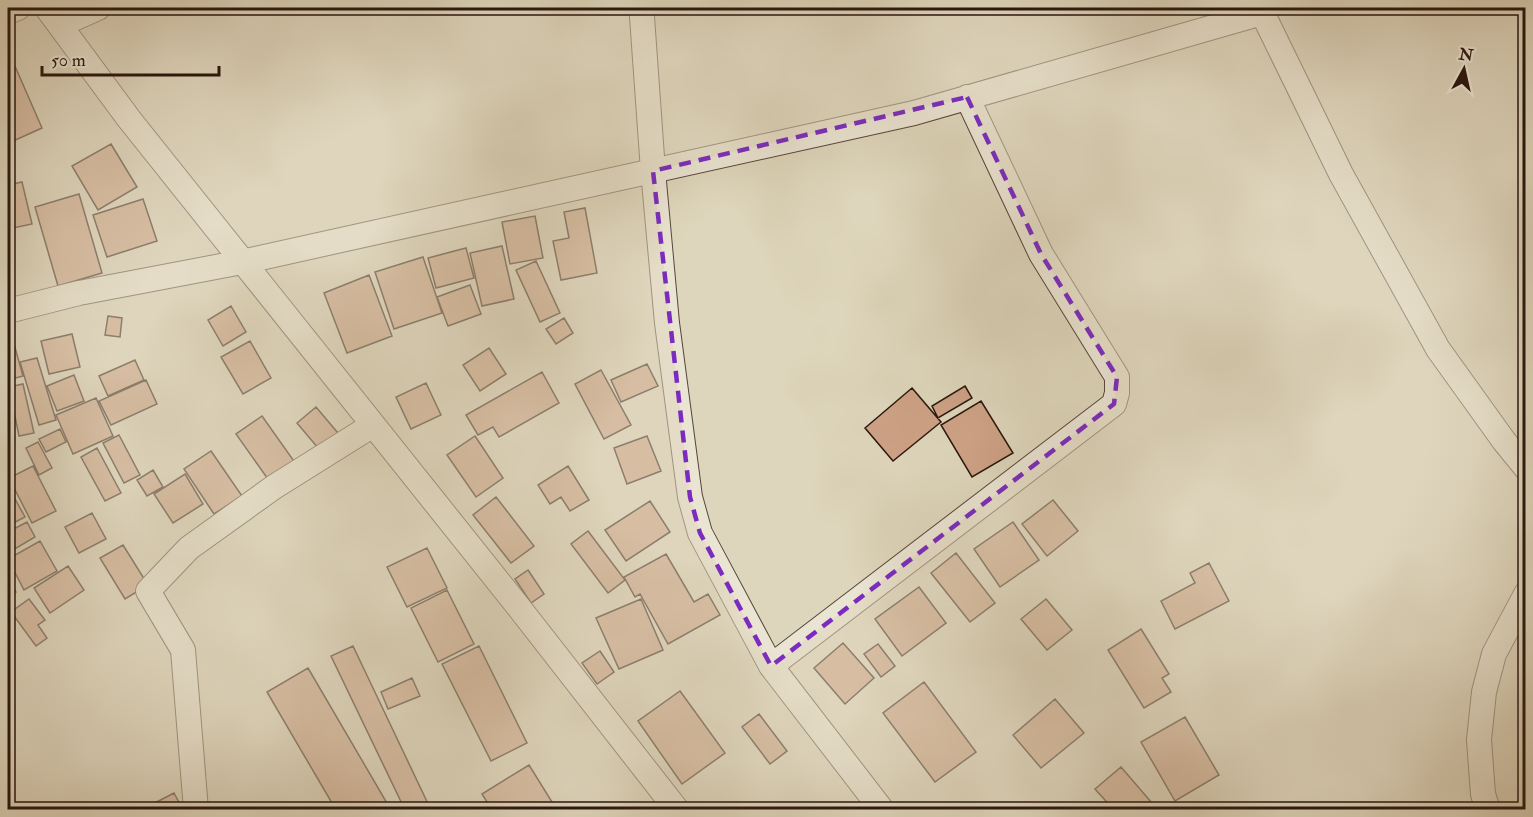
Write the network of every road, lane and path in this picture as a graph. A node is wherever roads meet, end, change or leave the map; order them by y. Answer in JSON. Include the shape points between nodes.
{"nodes":[{"id":1,"x":18,"y":8,"type":"edge"},
{"id":2,"x":98,"y":8,"type":"edge"},
{"id":3,"x":644,"y":8,"type":"edge"},
{"id":4,"x":1261,"y":10,"type":"edge"},
{"id":5,"x":8,"y":12,"type":"edge"},
{"id":6,"x":54,"y":16,"type":"edge"},
{"id":7,"x":967,"y":97,"type":"junction"},
{"id":8,"x":653,"y":171,"type":"junction"},
{"id":9,"x":242,"y":262,"type":"junction"},
{"id":10,"x":8,"y":311,"type":"edge"},
{"id":11,"x":373,"y":425,"type":"junction"},
{"id":12,"x":1526,"y":468,"type":"edge"},
{"id":13,"x":1526,"y":594,"type":"edge"},
{"id":14,"x":771,"y":666,"type":"junction"},
{"id":15,"x":196,"y":810,"type":"edge"},
{"id":16,"x":677,"y":810,"type":"edge"},
{"id":17,"x":882,"y":810,"type":"edge"},
{"id":18,"x":1488,"y":810,"type":"edge"}],
"edges":[{"from":1,"to":5,"type":"street"},
{"from":2,"to":6,"type":"street"},
{"from":3,"to":8,"type":"street"},
{"from":4,"to":7,"type":"street"},
{"from":4,"to":12,"type":"street","via":[[1341,174],[1438,349]]},
{"from":6,"to":9,"type":"street"},
{"from":7,"to":8,"type":"street","via":[[914,113]]},
{"from":7,"to":14,"type":"street","via":[[1041,254],[1117,377],[1118,393],[1114,404]]},
{"from":8,"to":9,"type":"street"},
{"from":8,"to":14,"type":"street","via":[[667,323],[690,497],[700,533]]},
{"from":9,"to":10,"type":"street","via":[[79,293]]},
{"from":9,"to":11,"type":"street"},
{"from":11,"to":15,"type":"street","via":[[274,487],[189,548],[148,591],[183,650]]},
{"from":11,"to":16,"type":"street"},
{"from":13,"to":18,"type":"street","via":[[1494,654],[1484,692],[1479,740]]},
{"from":14,"to":17,"type":"street"}]}
